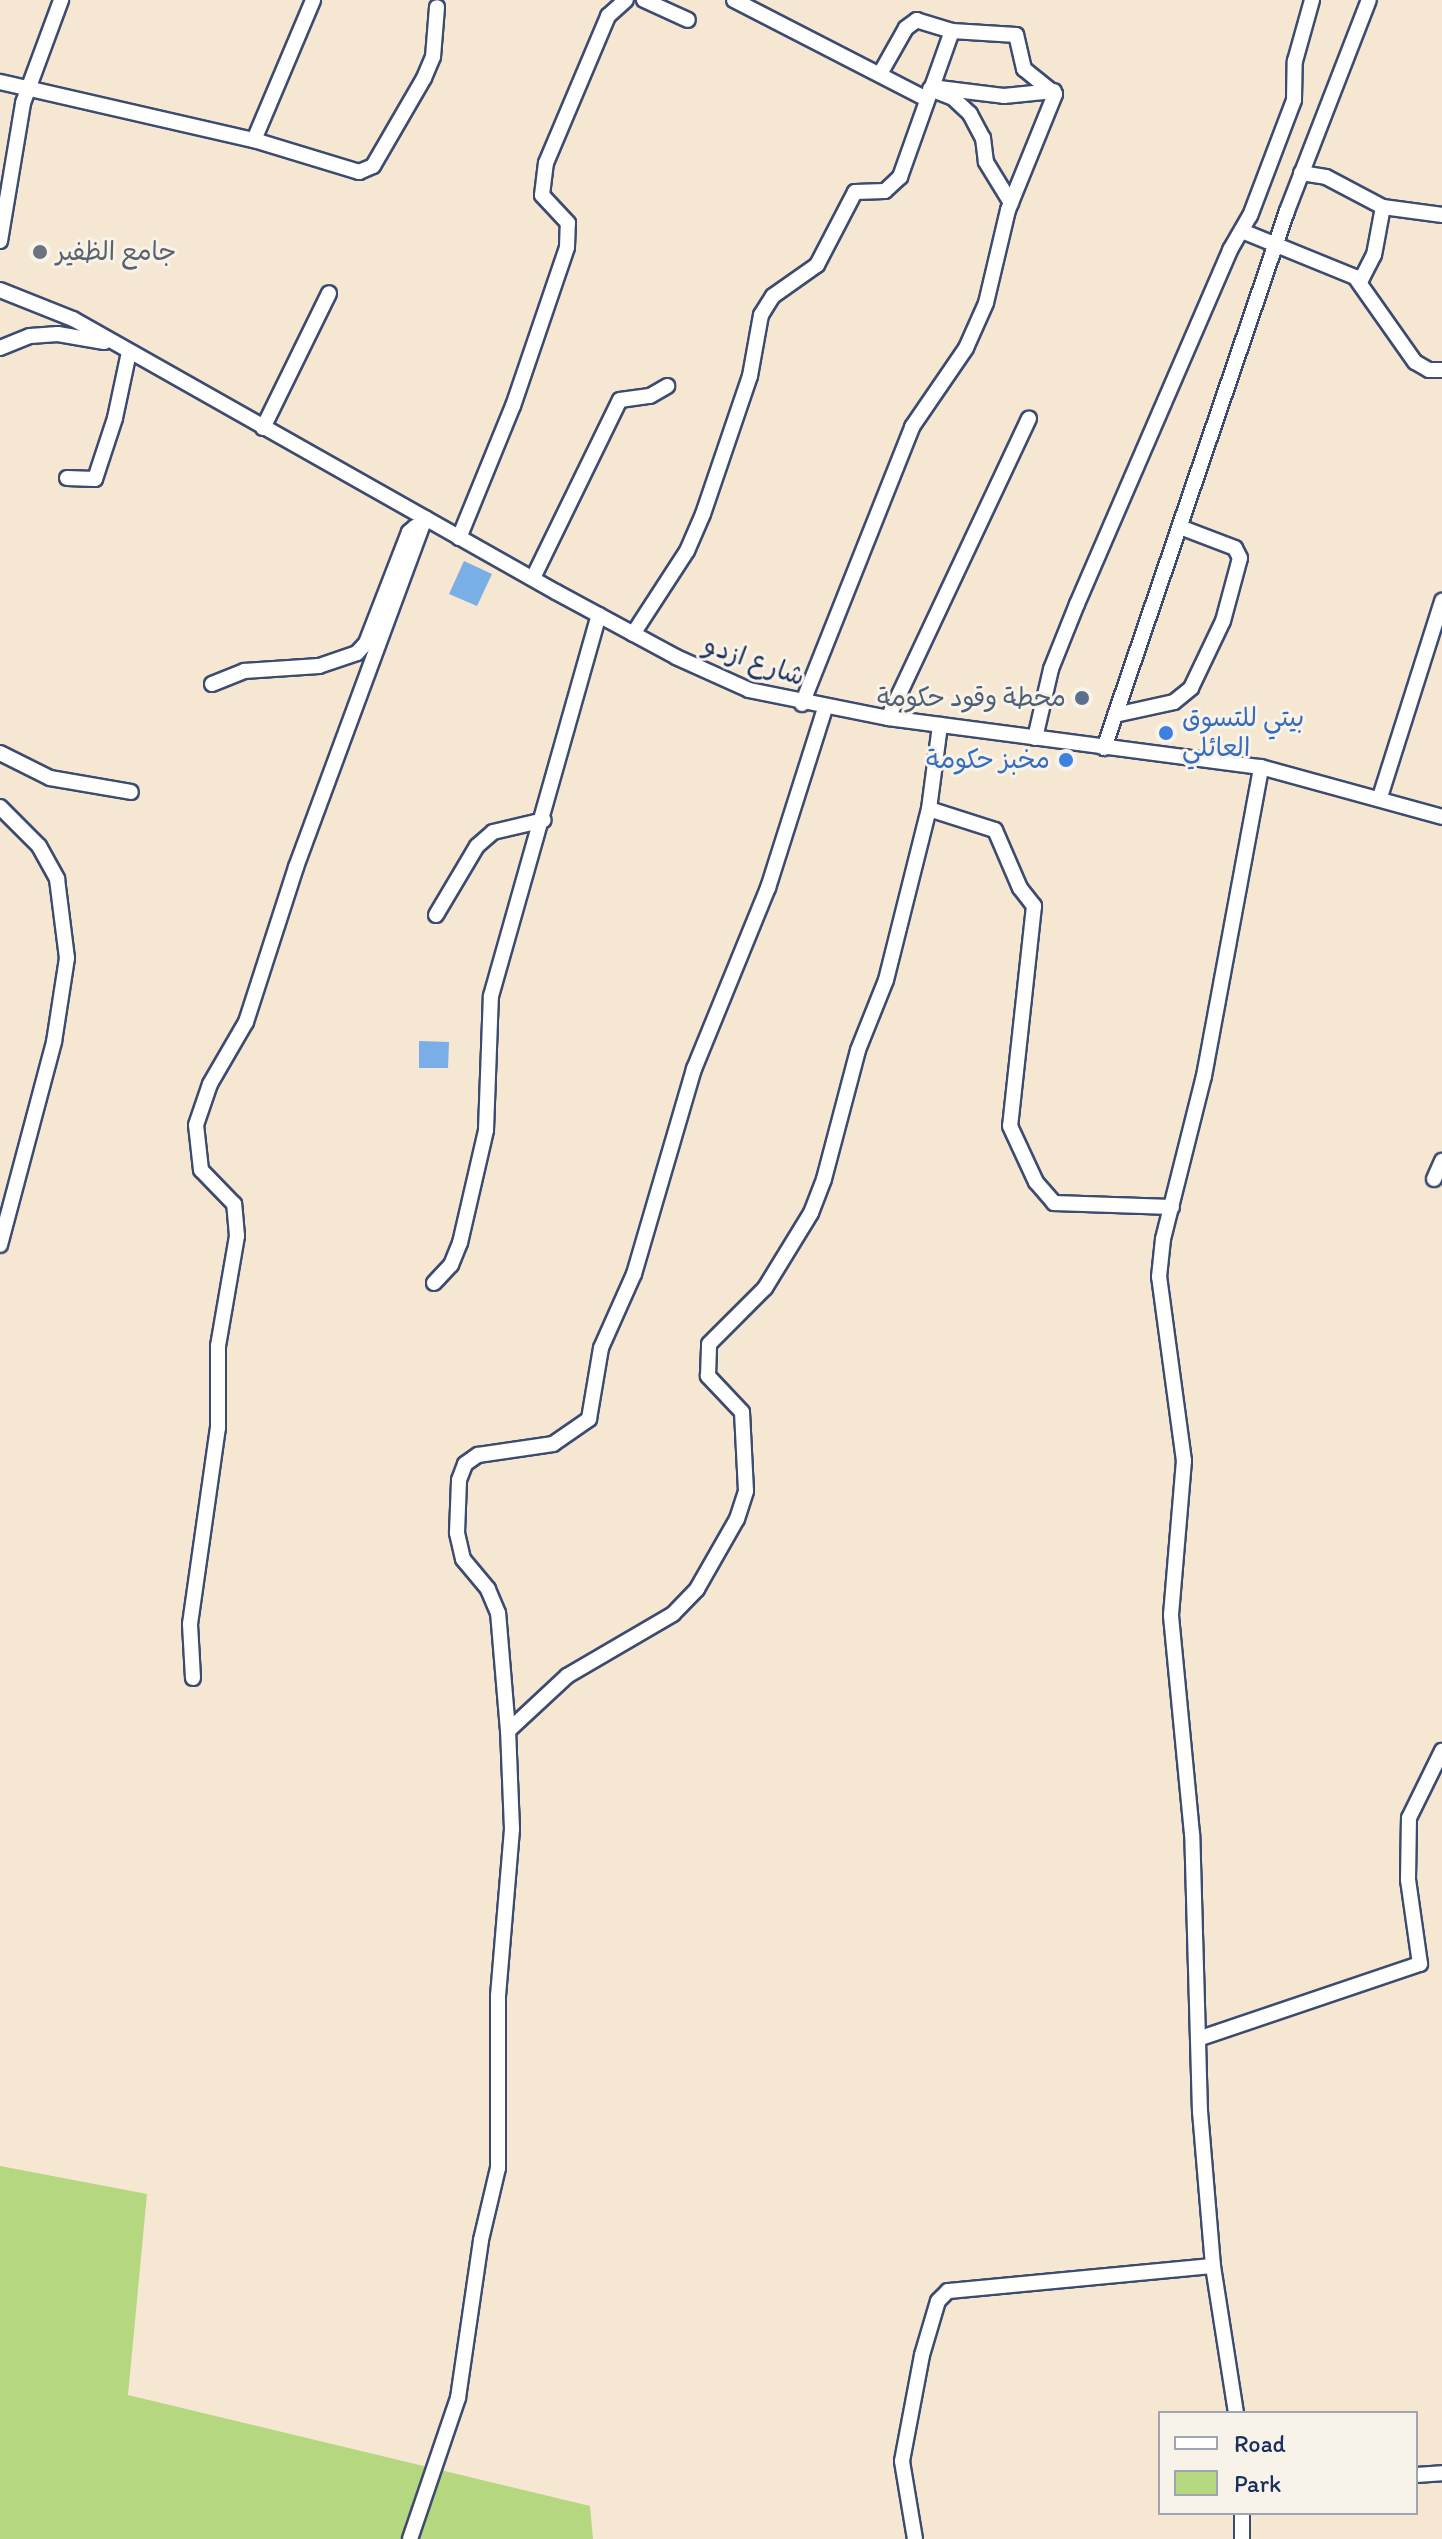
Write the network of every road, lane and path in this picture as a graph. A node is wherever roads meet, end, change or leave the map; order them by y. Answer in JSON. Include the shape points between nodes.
{"nodes":[{"id":1,"x":61,"y":0,"type":"edge"},
{"id":2,"x":313,"y":0,"type":"edge"},
{"id":3,"x":626,"y":0,"type":"edge"},
{"id":4,"x":644,"y":0,"type":"edge"},
{"id":5,"x":734,"y":0,"type":"edge"},
{"id":6,"x":1312,"y":0,"type":"edge"},
{"id":7,"x":1369,"y":0,"type":"edge"},
{"id":8,"x":437,"y":7,"type":"dead end"},
{"id":9,"x":688,"y":20,"type":"dead end"},
{"id":10,"x":952,"y":31,"type":"junction"},
{"id":11,"x":880,"y":74,"type":"junction"},
{"id":12,"x":0,"y":82,"type":"edge"},
{"id":13,"x":29,"y":88,"type":"junction"},
{"id":14,"x":1054,"y":91,"type":"junction"},
{"id":15,"x":928,"y":94,"type":"junction"},
{"id":16,"x":254,"y":140,"type":"junction"},
{"id":17,"x":1301,"y":173,"type":"junction"},
{"id":18,"x":1011,"y":203,"type":"junction"},
{"id":19,"x":1383,"y":207,"type":"junction"},
{"id":20,"x":1442,"y":215,"type":"edge"},
{"id":21,"x":1242,"y":231,"type":"junction"},
{"id":22,"x":0,"y":241,"type":"edge"},
{"id":23,"x":1275,"y":245,"type":"junction"},
{"id":24,"x":1360,"y":282,"type":"junction"},
{"id":25,"x":0,"y":290,"type":"edge"},
{"id":26,"x":329,"y":293,"type":"dead end"},
{"id":27,"x":0,"y":348,"type":"edge"},
{"id":28,"x":124,"y":349,"type":"junction"},
{"id":29,"x":1442,"y":370,"type":"edge"},
{"id":30,"x":667,"y":386,"type":"dead end"},
{"id":31,"x":1029,"y":419,"type":"dead end"},
{"id":32,"x":263,"y":428,"type":"junction"},
{"id":33,"x":67,"y":478,"type":"dead end"},
{"id":34,"x":423,"y":524,"type":"junction"},
{"id":35,"x":1180,"y":527,"type":"junction"},
{"id":36,"x":459,"y":538,"type":"junction"},
{"id":37,"x":533,"y":578,"type":"junction"},
{"id":38,"x":1442,"y":601,"type":"edge"},
{"id":39,"x":599,"y":615,"type":"junction"},
{"id":40,"x":633,"y":634,"type":"junction"},
{"id":41,"x":212,"y":684,"type":"dead end"},
{"id":42,"x":802,"y":704,"type":"junction"},
{"id":43,"x":825,"y":708,"type":"junction"},
{"id":44,"x":1115,"y":715,"type":"junction"},
{"id":45,"x":888,"y":718,"type":"junction"},
{"id":46,"x":940,"y":725,"type":"junction"},
{"id":47,"x":1035,"y":738,"type":"junction"},
{"id":48,"x":1104,"y":748,"type":"junction"},
{"id":49,"x":0,"y":753,"type":"edge"},
{"id":50,"x":1261,"y":767,"type":"junction"},
{"id":51,"x":131,"y":792,"type":"dead end"},
{"id":52,"x":1380,"y":797,"type":"junction"},
{"id":53,"x":0,"y":807,"type":"edge"},
{"id":54,"x":929,"y":809,"type":"junction"},
{"id":55,"x":1442,"y":817,"type":"edge"},
{"id":56,"x":544,"y":820,"type":"junction"},
{"id":57,"x":436,"y":915,"type":"dead end"},
{"id":58,"x":1442,"y":1161,"type":"edge"},
{"id":59,"x":1434,"y":1179,"type":"dead end"},
{"id":60,"x":1172,"y":1207,"type":"junction"},
{"id":61,"x":0,"y":1245,"type":"edge"},
{"id":62,"x":434,"y":1283,"type":"dead end"},
{"id":63,"x":193,"y":1678,"type":"dead end"},
{"id":64,"x":508,"y":1731,"type":"junction"},
{"id":65,"x":1442,"y":1751,"type":"edge"},
{"id":66,"x":1201,"y":2038,"type":"junction"},
{"id":67,"x":1213,"y":2266,"type":"junction"},
{"id":68,"x":1236,"y":2411,"type":"edge"},
{"id":69,"x":1442,"y":2473,"type":"edge"},
{"id":70,"x":1418,"y":2475,"type":"edge"},
{"id":71,"x":1242,"y":2515,"type":"edge"},
{"id":72,"x":410,"y":2539,"type":"edge"},
{"id":73,"x":915,"y":2539,"type":"edge"},
{"id":74,"x":1242,"y":2539,"type":"edge"}],
"edges":[{"from":1,"to":13,"type":"street"},
{"from":2,"to":16,"type":"street"},
{"from":3,"to":36,"type":"street","via":[[608,16],[546,163],[542,195],[568,223],[567,247],[513,406]]},
{"from":4,"to":9,"type":"street"},
{"from":5,"to":11,"type":"street"},
{"from":6,"to":21,"type":"street","via":[[1295,61],[1294,100]]},
{"from":7,"to":17,"type":"street"},
{"from":8,"to":16,"type":"street","via":[[429,68],[367,171]]},
{"from":10,"to":11,"type":"street","via":[[911,22]]},
{"from":10,"to":14,"type":"street","via":[[1016,35],[1024,69]]},
{"from":10,"to":15,"type":"street"},
{"from":11,"to":15,"type":"street"},
{"from":12,"to":13,"type":"street"},
{"from":13,"to":16,"type":"street"},
{"from":13,"to":22,"type":"street"},
{"from":14,"to":15,"type":"street"},
{"from":14,"to":18,"type":"street"},
{"from":15,"to":18,"type":"street","via":[[953,98],[970,114],[983,138],[986,162]]},
{"from":15,"to":40,"type":"street","via":[[894,185],[875,194],[855,192],[817,265],[773,296],[761,315],[750,376],[703,514],[687,551]]},
{"from":17,"to":19,"type":"street","via":[[1326,177]]},
{"from":17,"to":23,"type":"street"},
{"from":18,"to":42,"type":"street","via":[[986,303],[966,348],[912,427]]},
{"from":19,"to":20,"type":"street"},
{"from":19,"to":24,"type":"street","via":[[1374,255]]},
{"from":21,"to":23,"type":"street"},
{"from":21,"to":47,"type":"street","via":[[1077,604],[1051,669]]},
{"from":23,"to":24,"type":"street"},
{"from":23,"to":35,"type":"street"},
{"from":24,"to":29,"type":"street","via":[[1415,362]]},
{"from":25,"to":28,"type":"street","name":"شارع ازدو","via":[[47,306]]},
{"from":26,"to":32,"type":"street"},
{"from":27,"to":28,"type":"street","via":[[30,336],[58,334]]},
{"from":28,"to":32,"type":"street","name":"شارع ازدو"},
{"from":28,"to":33,"type":"street","via":[[95,479]]},
{"from":30,"to":37,"type":"street","via":[[650,396],[620,400]]},
{"from":31,"to":45,"type":"street"},
{"from":32,"to":34,"type":"street","name":"شارع ازدو"},
{"from":34,"to":36,"type":"street","name":"شارع ازدو"},
{"from":34,"to":41,"type":"street","via":[[409,532],[371,632],[357,653],[319,666],[244,671]]},
{"from":34,"to":63,"type":"street","via":[[296,867],[246,1022],[210,1084],[196,1125],[201,1170],[234,1204],[237,1236],[218,1346],[218,1428],[190,1624]]},
{"from":35,"to":44,"type":"street"},
{"from":35,"to":44,"type":"street","via":[[1235,548],[1240,558],[1223,621],[1191,688],[1174,702]]},
{"from":36,"to":37,"type":"street","name":"شارع ازدو"},
{"from":37,"to":39,"type":"street","name":"شارع ازدو"},
{"from":38,"to":52,"type":"street"},
{"from":39,"to":40,"type":"street","name":"شارع ازدو"},
{"from":39,"to":56,"type":"street"},
{"from":40,"to":42,"type":"street","name":"شارع ازدو","via":[[729,682]]},
{"from":42,"to":43,"type":"street","name":"شارع ازدو"},
{"from":43,"to":45,"type":"street","name":"شارع ازدو"},
{"from":43,"to":64,"type":"street","via":[[768,888],[694,1069],[634,1274],[601,1348],[589,1419],[553,1444],[478,1455],[465,1464],[459,1480],[457,1533],[463,1559],[488,1589],[498,1613]]},
{"from":44,"to":48,"type":"street"},
{"from":45,"to":46,"type":"street","name":"شارع ازدو"},
{"from":46,"to":47,"type":"street","name":"شارع ازدو"},
{"from":46,"to":54,"type":"street"},
{"from":47,"to":48,"type":"street","name":"شارع ازدو"},
{"from":48,"to":50,"type":"street","name":"شارع ازدو"},
{"from":49,"to":51,"type":"street","via":[[50,778]]},
{"from":50,"to":52,"type":"street","name":"شارع ازدو"},
{"from":50,"to":60,"type":"street","via":[[1201,1091]]},
{"from":52,"to":55,"type":"street","name":"شارع ازدو"},
{"from":53,"to":61,"type":"street","via":[[39,846],[57,879],[67,958],[54,1042]]},
{"from":54,"to":60,"type":"street","via":[[995,830],[1020,888],[1034,906],[1010,1126],[1036,1182],[1054,1203]]},
{"from":54,"to":64,"type":"street","via":[[886,980],[858,1050],[811,1213],[765,1288],[709,1344],[708,1376],[742,1412],[746,1491],[737,1519],[697,1589],[673,1614],[567,1676]]},
{"from":56,"to":57,"type":"street","via":[[514,824],[485,839]]},
{"from":56,"to":62,"type":"street","via":[[491,996],[486,1130],[460,1243],[451,1265]]},
{"from":58,"to":59,"type":"street"},
{"from":60,"to":66,"type":"street","via":[[1159,1277],[1184,1461],[1171,1615],[1192,1834]]},
{"from":64,"to":72,"type":"street","via":[[512,1829],[498,1996],[498,2168],[481,2240],[458,2398]]},
{"from":65,"to":66,"type":"street","via":[[1414,1804],[1407,1834],[1420,1964]]},
{"from":66,"to":67,"type":"street","via":[[1200,2112]]},
{"from":67,"to":68,"type":"street"},
{"from":67,"to":73,"type":"street","via":[[948,2291],[938,2301],[922,2355],[902,2461]]},
{"from":69,"to":70,"type":"street"},
{"from":71,"to":74,"type":"street"}]}
